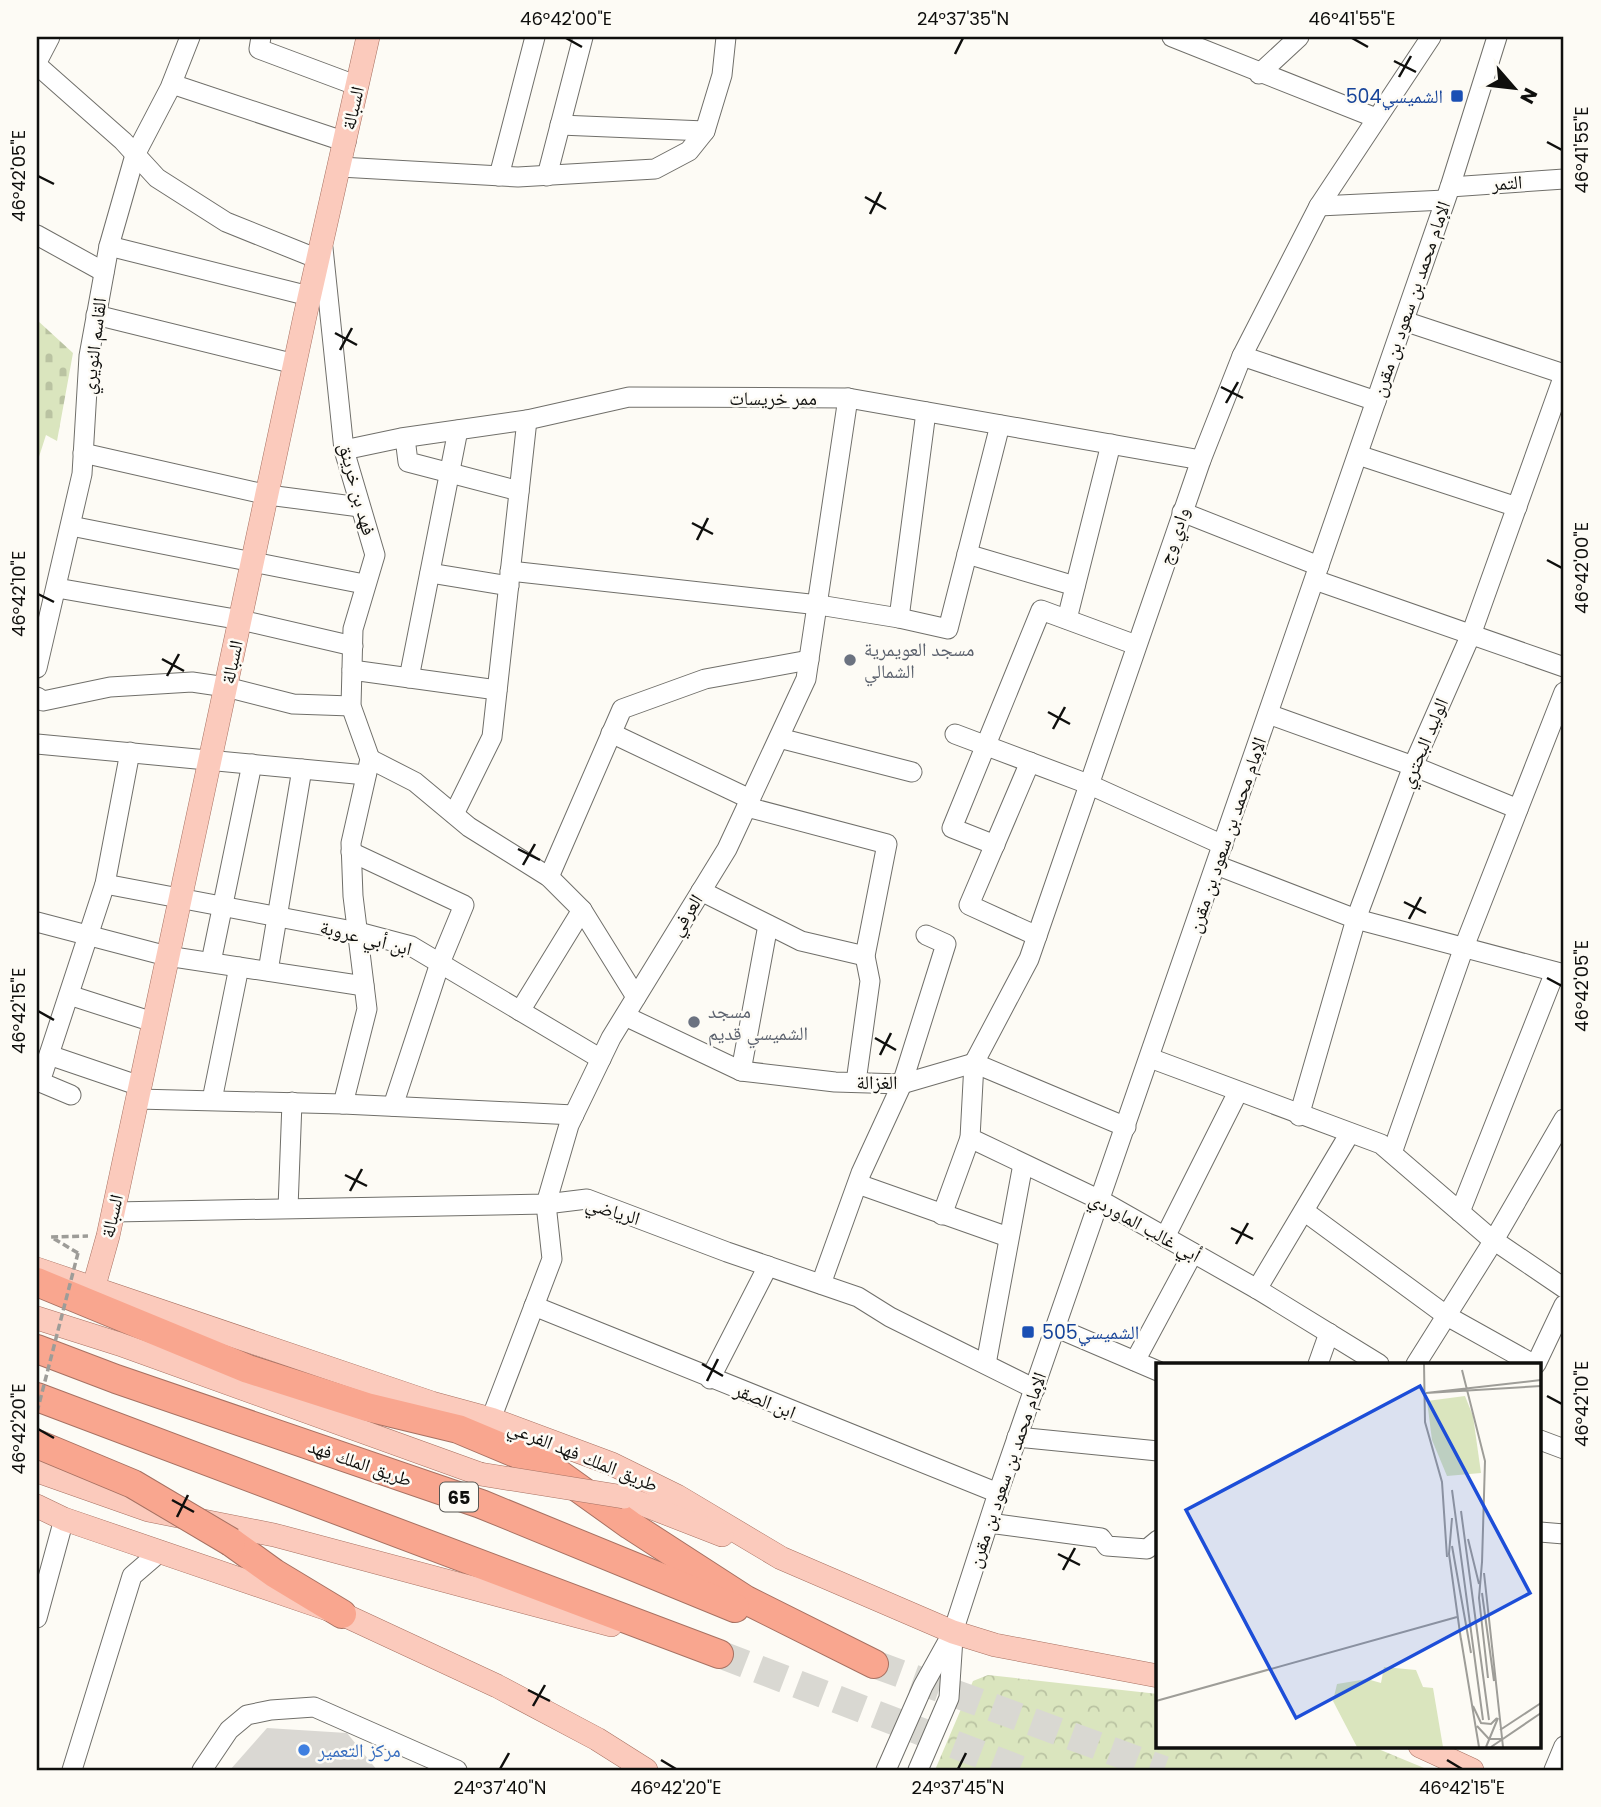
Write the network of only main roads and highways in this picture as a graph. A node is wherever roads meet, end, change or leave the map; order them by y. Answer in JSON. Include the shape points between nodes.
{"nodes":[{"id":1,"x":368,"y":37,"type":"edge"},
{"id":2,"x":37,"y":1269,"type":"edge"},
{"id":3,"x":37,"y":1283,"type":"edge"},
{"id":4,"x":94,"y":1286,"type":"junction"},
{"id":5,"x":37,"y":1318,"type":"edge"},
{"id":6,"x":37,"y":1349,"type":"edge"},
{"id":7,"x":37,"y":1396,"type":"edge"},
{"id":8,"x":37,"y":1444,"type":"edge"},
{"id":9,"x":37,"y":1471,"type":"edge"},
{"id":10,"x":37,"y":1506,"type":"edge"},
{"id":11,"x":781,"y":1558,"type":"junction"},
{"id":12,"x":342,"y":1614,"type":"junction"},
{"id":13,"x":719,"y":1654,"type":"joint"},
{"id":14,"x":1156,"y":1676,"type":"edge"},
{"id":15,"x":1424,"y":1748,"type":"edge"},
{"id":16,"x":646,"y":1770,"type":"edge"},
{"id":17,"x":1472,"y":1770,"type":"edge"}],
"edges":[{"from":1,"to":4,"type":"main road","name":"السبالة","via":[[114,1212]]},
{"from":2,"to":4,"type":"main road","name":"طريق الملك فهد الفرعي"},
{"from":3,"to":6,"type":"highway","name":"طريق الملك فهد","number":"65","via":[[248,1369],[367,1407],[458,1429],[549,1467],[746,1600],[874,1664],[481,1504]]},
{"from":4,"to":11,"type":"main road","name":"طريق الملك فهد الفرعي","via":[[419,1399],[492,1419],[612,1464],[677,1496]]},
{"from":5,"to":11,"type":"main road","bridge":true,"via":[[480,1474],[624,1497]]},
{"from":7,"to":13,"type":"highway"},
{"from":8,"to":12,"type":"highway","bridge":true,"via":[[133,1484]]},
{"from":9,"to":13,"type":"main road","via":[[148,1510],[274,1535]]},
{"from":10,"to":12,"type":"main road"},
{"from":11,"to":14,"type":"main road","name":"طريق الملك فهد الفرعي","via":[[995,1646]]},
{"from":12,"to":16,"type":"main road","via":[[497,1686]]},
{"from":15,"to":17,"type":"main road"}]}
